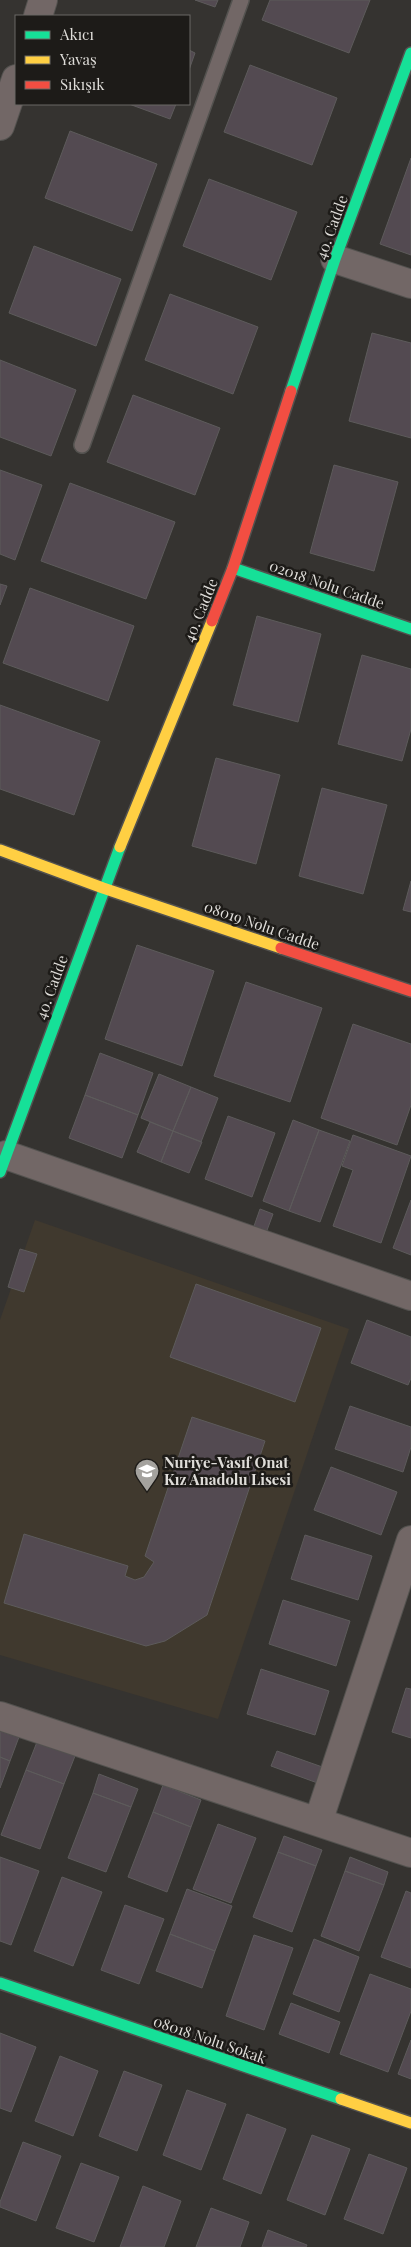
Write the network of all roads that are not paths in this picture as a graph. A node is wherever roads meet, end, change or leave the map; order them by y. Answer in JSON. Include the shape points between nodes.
{"nodes":[{"id":1,"x":43,"y":0,"type":"edge"},
{"id":2,"x":241,"y":0,"type":"edge"},
{"id":3,"x":38,"y":15,"type":"edge"},
{"id":4,"x":411,"y":53,"type":"edge"},
{"id":5,"x":15,"y":82,"type":"edge"},
{"id":6,"x":0,"y":126,"type":"edge"},
{"id":7,"x":336,"y":259,"type":"junction"},
{"id":8,"x":411,"y":284,"type":"edge"},
{"id":9,"x":82,"y":445,"type":"dead end"},
{"id":10,"x":233,"y":568,"type":"junction"},
{"id":11,"x":411,"y":629,"type":"edge"},
{"id":12,"x":0,"y":850,"type":"edge"},
{"id":13,"x":103,"y":888,"type":"junction"},
{"id":14,"x":411,"y":991,"type":"edge"},
{"id":15,"x":3,"y":1164,"type":"edge"},
{"id":16,"x":411,"y":1296,"type":"edge"},
{"id":17,"x":411,"y":1540,"type":"edge"},
{"id":18,"x":0,"y":1716,"type":"edge"},
{"id":19,"x":318,"y":1822,"type":"junction"},
{"id":20,"x":411,"y":1853,"type":"edge"},
{"id":21,"x":0,"y":1984,"type":"edge"},
{"id":22,"x":411,"y":2123,"type":"edge"}],
"edges":[{"from":1,"to":3,"type":"street"},
{"from":2,"to":9,"type":"lane"},
{"from":4,"to":7,"type":"street","name":"40. Cadde"},
{"from":5,"to":6,"type":"street"},
{"from":7,"to":8,"type":"street"},
{"from":7,"to":10,"type":"street","name":"40. Cadde"},
{"from":10,"to":11,"type":"street","name":"02018 Nolu Cadde"},
{"from":10,"to":13,"type":"street","name":"40. Cadde"},
{"from":12,"to":13,"type":"street","name":"08019 Nolu Cadde"},
{"from":13,"to":14,"type":"street","name":"08019 Nolu Cadde"},
{"from":13,"to":15,"type":"street","name":"40. Cadde"},
{"from":15,"to":16,"type":"street"},
{"from":17,"to":19,"type":"street"},
{"from":18,"to":19,"type":"street"},
{"from":19,"to":20,"type":"street"},
{"from":21,"to":22,"type":"street","name":"08018 Nolu Sokak"}]}
